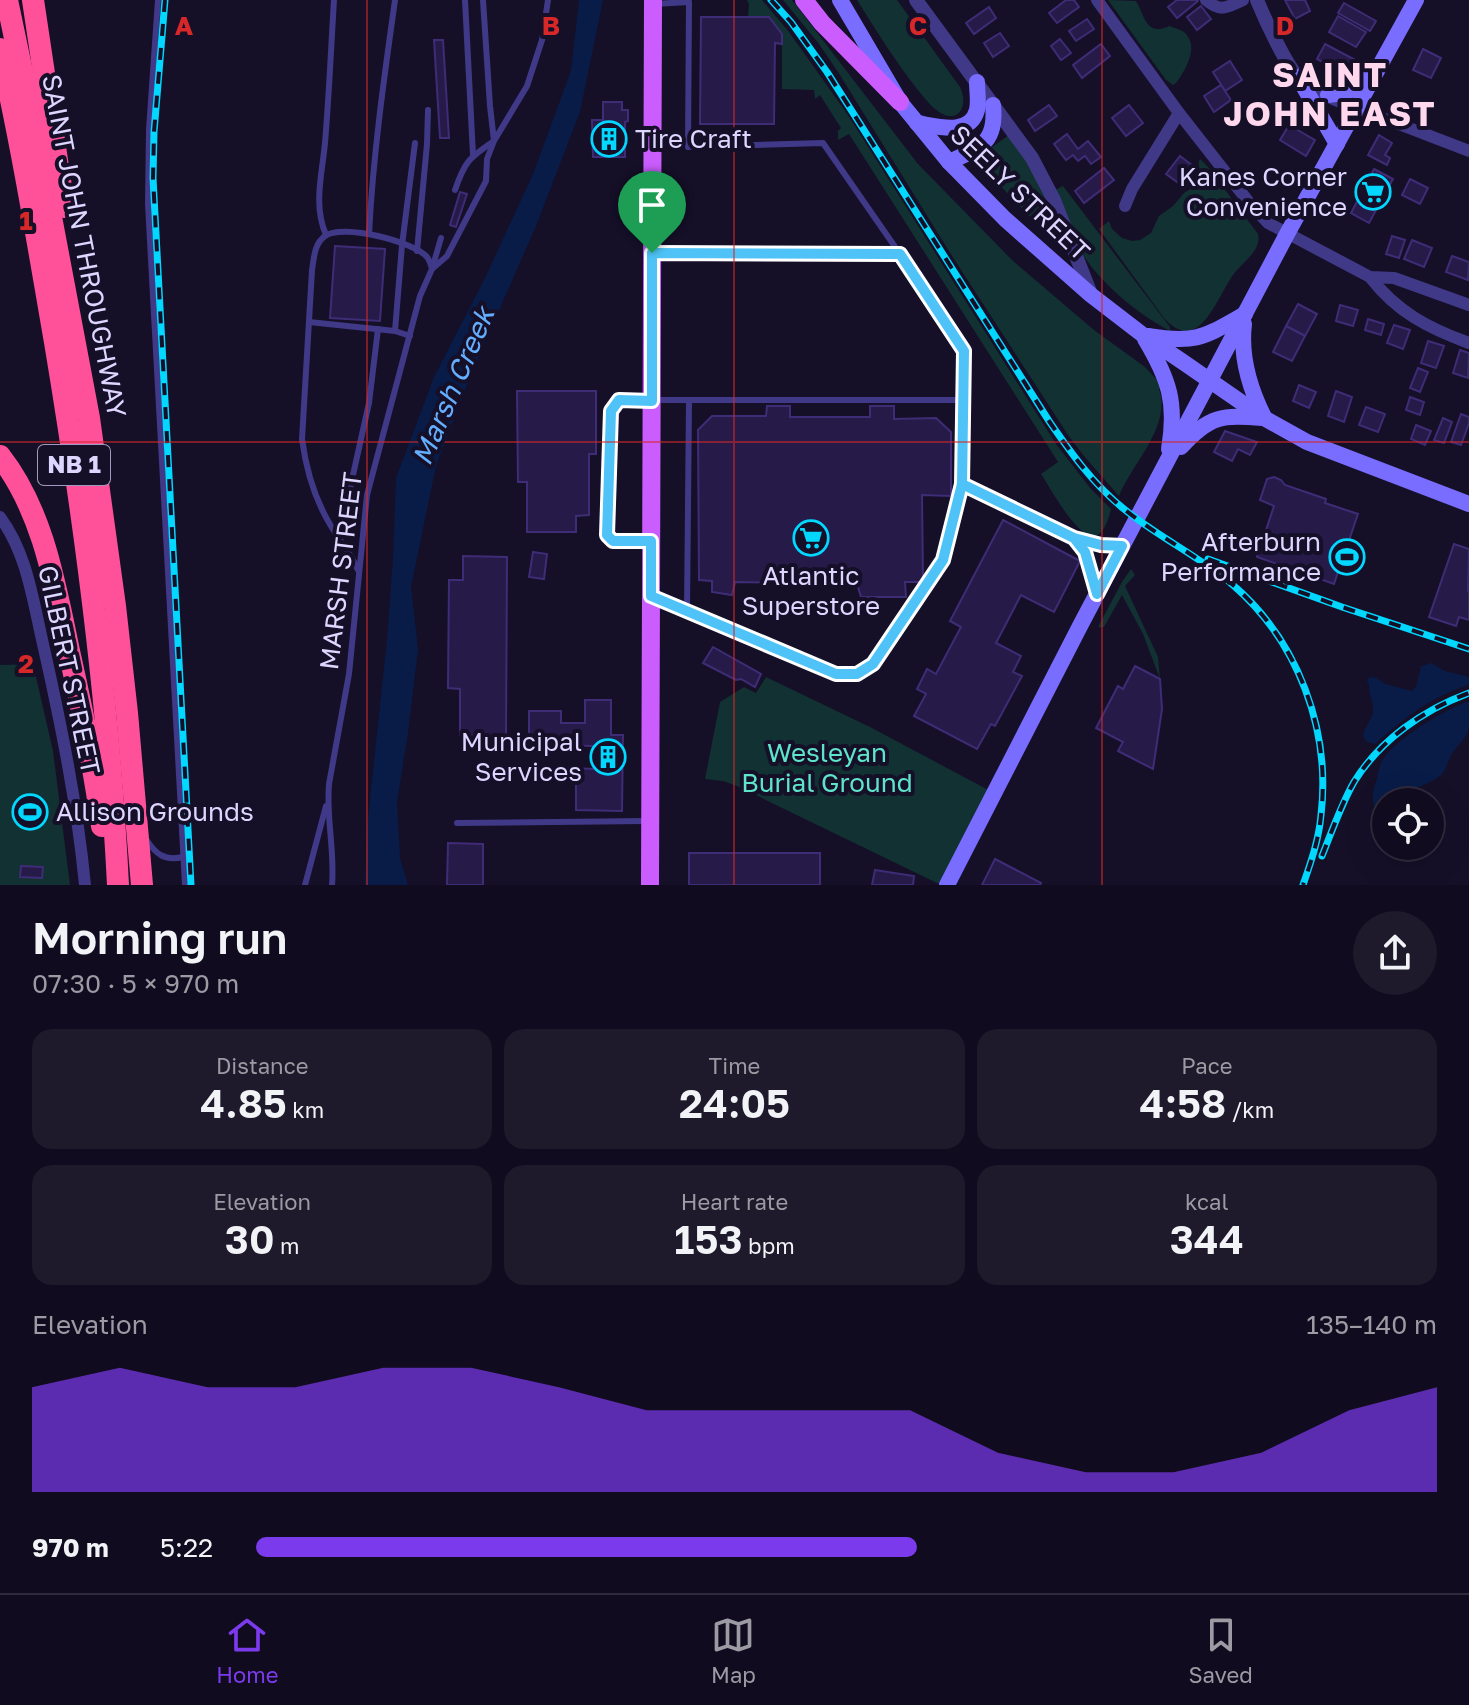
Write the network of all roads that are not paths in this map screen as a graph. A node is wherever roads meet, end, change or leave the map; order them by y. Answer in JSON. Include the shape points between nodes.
{"nodes":[{"id":1,"x":7,"y":0,"type":"edge"},
{"id":2,"x":33,"y":0,"type":"edge"},
{"id":3,"x":158,"y":0,"type":"edge"},
{"id":4,"x":334,"y":0,"type":"edge"},
{"id":5,"x":395,"y":0,"type":"edge"},
{"id":6,"x":465,"y":0,"type":"edge"},
{"id":7,"x":483,"y":0,"type":"edge"},
{"id":8,"x":548,"y":0,"type":"edge"},
{"id":9,"x":804,"y":0,"type":"edge"},
{"id":10,"x":840,"y":0,"type":"edge"},
{"id":11,"x":916,"y":0,"type":"edge"},
{"id":12,"x":1097,"y":0,"type":"edge"},
{"id":13,"x":1206,"y":0,"type":"edge"},
{"id":14,"x":1243,"y":0,"type":"edge"},
{"id":15,"x":1257,"y":0,"type":"edge"},
{"id":16,"x":1416,"y":0,"type":"edge"},
{"id":17,"x":653,"y":2,"type":"edge"},
{"id":18,"x":0,"y":49,"type":"edge"},
{"id":19,"x":1380,"y":67,"type":"junction"},
{"id":20,"x":1298,"y":77,"type":"junction"},
{"id":21,"x":977,"y":82,"type":"junction"},
{"id":22,"x":1328,"y":95,"type":"junction"},
{"id":23,"x":900,"y":102,"type":"junction"},
{"id":24,"x":993,"y":105,"type":"junction"},
{"id":25,"x":1357,"y":108,"type":"junction"},
{"id":26,"x":428,"y":110,"type":"dead end"},
{"id":27,"x":1179,"y":113,"type":"junction"},
{"id":28,"x":917,"y":123,"type":"junction"},
{"id":29,"x":494,"y":141,"type":"junction"},
{"id":30,"x":415,"y":143,"type":"dead end"},
{"id":31,"x":1337,"y":144,"type":"junction"},
{"id":32,"x":1469,"y":151,"type":"edge"},
{"id":33,"x":473,"y":155,"type":"junction"},
{"id":34,"x":949,"y":162,"type":"junction"},
{"id":35,"x":455,"y":190,"type":"dead end"},
{"id":36,"x":1125,"y":206,"type":"dead end"},
{"id":37,"x":369,"y":234,"type":"junction"},
{"id":38,"x":1287,"y":234,"type":"junction"},
{"id":39,"x":326,"y":235,"type":"junction"},
{"id":40,"x":441,"y":238,"type":"dead end"},
{"id":41,"x":402,"y":245,"type":"junction"},
{"id":42,"x":417,"y":251,"type":"junction"},
{"id":43,"x":652,"y":253,"type":"junction"},
{"id":44,"x":900,"y":254,"type":"junction"},
{"id":45,"x":432,"y":269,"type":"junction"},
{"id":46,"x":1370,"y":277,"type":"junction"},
{"id":47,"x":1091,"y":295,"type":"junction"},
{"id":48,"x":1469,"y":305,"type":"edge"},
{"id":49,"x":1245,"y":314,"type":"junction"},
{"id":50,"x":309,"y":322,"type":"junction"},
{"id":51,"x":378,"y":329,"type":"junction"},
{"id":52,"x":395,"y":331,"type":"junction"},
{"id":53,"x":1143,"y":335,"type":"junction"},
{"id":54,"x":410,"y":336,"type":"junction"},
{"id":55,"x":1469,"y":343,"type":"edge"},
{"id":56,"x":1210,"y":380,"type":"junction"},
{"id":57,"x":963,"y":400,"type":"junction"},
{"id":58,"x":652,"y":401,"type":"junction"},
{"id":59,"x":689,"y":401,"type":"junction"},
{"id":60,"x":89,"y":418,"type":"junction"},
{"id":61,"x":1264,"y":418,"type":"junction"},
{"id":62,"x":0,"y":456,"type":"edge"},
{"id":63,"x":1166,"y":463,"type":"junction"},
{"id":64,"x":962,"y":484,"type":"junction"},
{"id":65,"x":1469,"y":504,"type":"edge"},
{"id":66,"x":0,"y":517,"type":"edge"},
{"id":67,"x":339,"y":538,"type":"junction"},
{"id":68,"x":1074,"y":538,"type":"junction"},
{"id":69,"x":651,"y":541,"type":"junction"},
{"id":70,"x":1122,"y":546,"type":"junction"},
{"id":71,"x":359,"y":572,"type":"junction"},
{"id":72,"x":1097,"y":594,"type":"junction"},
{"id":73,"x":651,"y":596,"type":"junction"},
{"id":74,"x":687,"y":610,"type":"junction"},
{"id":75,"x":328,"y":798,"type":"junction"},
{"id":76,"x":651,"y":821,"type":"junction"},
{"id":77,"x":457,"y":823,"type":"dead end"},
{"id":78,"x":137,"y":826,"type":"junction"},
{"id":79,"x":183,"y":857,"type":"junction"},
{"id":80,"x":85,"y":885,"type":"edge"},
{"id":81,"x":111,"y":885,"type":"edge"},
{"id":82,"x":118,"y":885,"type":"edge"},
{"id":83,"x":142,"y":885,"type":"edge"},
{"id":84,"x":185,"y":885,"type":"edge"},
{"id":85,"x":305,"y":885,"type":"edge"},
{"id":86,"x":332,"y":885,"type":"edge"},
{"id":87,"x":650,"y":885,"type":"edge"},
{"id":88,"x":947,"y":885,"type":"edge"}],
"edges":[{"from":1,"to":60,"type":"highway","name":"SAINT JOHN THROUGHWAY","number":"NB 1"},
{"from":2,"to":60,"type":"highway"},
{"from":3,"to":79,"type":"lane","via":[[148,204]]},
{"from":4,"to":39,"type":"lane","via":[[318,198]]},
{"from":5,"to":37,"type":"lane"},
{"from":6,"to":33,"type":"lane"},
{"from":7,"to":29,"type":"lane"},
{"from":8,"to":29,"type":"lane","via":[[527,86]]},
{"from":9,"to":23,"type":"main road"},
{"from":10,"to":23,"type":"main road","name":"SEELY STREET"},
{"from":11,"to":21,"type":"street"},
{"from":12,"to":27,"type":"street"},
{"from":13,"to":14,"type":"street","via":[[1220,8]]},
{"from":15,"to":20,"type":"street"},
{"from":16,"to":19,"type":"main road"},
{"from":17,"to":43,"type":"main road"},
{"from":17,"to":44,"type":"lane","via":[[689,2],[688,147],[823,143]]},
{"from":18,"to":82,"type":"highway","name":"SAINT JOHN THROUGHWAY","number":"NB 1","via":[[82,516],[114,796]]},
{"from":19,"to":22,"type":"main road","via":[[1360,86]]},
{"from":19,"to":25,"type":"main road"},
{"from":20,"to":22,"type":"street"},
{"from":20,"to":31,"type":"main road"},
{"from":21,"to":24,"type":"street"},
{"from":21,"to":28,"type":"main road","via":[[976,112],[966,125]]},
{"from":22,"to":25,"type":"street"},
{"from":23,"to":28,"type":"main road","name":"SEELY STREET"},
{"from":24,"to":34,"type":"main road","via":[[995,121],[989,136]]},
{"from":24,"to":47,"type":"street","via":[[1044,179]]},
{"from":25,"to":31,"type":"main road"},
{"from":25,"to":32,"type":"street"},
{"from":26,"to":42,"type":"lane"},
{"from":27,"to":36,"type":"street"},
{"from":27,"to":38,"type":"street","via":[[1260,216]]},
{"from":28,"to":34,"type":"main road","name":"SEELY STREET"},
{"from":29,"to":33,"type":"lane"},
{"from":29,"to":45,"type":"lane","via":[[486,181],[447,256]]},
{"from":30,"to":41,"type":"lane"},
{"from":31,"to":38,"type":"main road"},
{"from":33,"to":35,"type":"lane"},
{"from":34,"to":47,"type":"main road","name":"SEELY STREET"},
{"from":37,"to":39,"type":"lane"},
{"from":37,"to":41,"type":"lane"},
{"from":38,"to":46,"type":"street"},
{"from":38,"to":49,"type":"main road"},
{"from":39,"to":50,"type":"lane","via":[[316,247]]},
{"from":40,"to":45,"type":"lane"},
{"from":41,"to":42,"type":"lane"},
{"from":41,"to":52,"type":"lane"},
{"from":42,"to":45,"type":"lane"},
{"from":43,"to":44,"type":"lane"},
{"from":43,"to":58,"type":"main road"},
{"from":44,"to":57,"type":"lane","via":[[964,351]]},
{"from":45,"to":54,"type":"lane","name":"MARSH STREET"},
{"from":46,"to":48,"type":"street","via":[[1394,278]]},
{"from":46,"to":55,"type":"street","via":[[1414,320]]},
{"from":47,"to":53,"type":"main road","name":"SEELY STREET"},
{"from":49,"to":53,"type":"main road","via":[[1196,338]]},
{"from":49,"to":56,"type":"main road"},
{"from":49,"to":61,"type":"main road","via":[[1243,358]]},
{"from":50,"to":51,"type":"lane"},
{"from":50,"to":67,"type":"lane","via":[[302,439],[318,498]]},
{"from":51,"to":52,"type":"lane"},
{"from":51,"to":67,"type":"lane","via":[[369,403]]},
{"from":52,"to":54,"type":"lane"},
{"from":53,"to":56,"type":"main road","name":"SEELY STREET"},
{"from":53,"to":63,"type":"main road","via":[[1172,402]]},
{"from":54,"to":71,"type":"lane","name":"MARSH STREET","via":[[367,495]]},
{"from":56,"to":61,"type":"main road","name":"SEELY STREET"},
{"from":56,"to":63,"type":"main road"},
{"from":57,"to":59,"type":"lane"},
{"from":57,"to":64,"type":"lane"},
{"from":58,"to":59,"type":"lane"},
{"from":58,"to":69,"type":"main road"},
{"from":58,"to":69,"type":"lane","via":[[619,400],[611,411],[607,535],[613,541]]},
{"from":59,"to":74,"type":"lane"},
{"from":60,"to":78,"type":"highway","name":"SAINT JOHN THROUGHWAY","number":"NB 1"},
{"from":61,"to":63,"type":"main road","via":[[1232,416],[1207,423]]},
{"from":61,"to":65,"type":"main road","name":"SEELY STREET","via":[[1307,442]]},
{"from":62,"to":81,"type":"highway","via":[[28,501],[54,586],[85,724]]},
{"from":63,"to":70,"type":"main road"},
{"from":64,"to":68,"type":"lane"},
{"from":64,"to":74,"type":"lane","via":[[943,560],[873,664],[857,674],[836,674]]},
{"from":66,"to":80,"type":"street","name":"GILBERT STREET","via":[[19,549],[32,596],[65,744]]},
{"from":67,"to":71,"type":"lane"},
{"from":68,"to":70,"type":"lane"},
{"from":68,"to":72,"type":"lane","via":[[1085,552]]},
{"from":69,"to":73,"type":"main road"},
{"from":70,"to":72,"type":"main road"},
{"from":71,"to":75,"type":"lane","name":"MARSH STREET"},
{"from":72,"to":88,"type":"main road"},
{"from":73,"to":74,"type":"lane"},
{"from":73,"to":76,"type":"main road"},
{"from":75,"to":85,"type":"lane"},
{"from":75,"to":86,"type":"lane","name":"MARSH STREET"},
{"from":76,"to":77,"type":"lane"},
{"from":76,"to":87,"type":"main road"},
{"from":78,"to":79,"type":"lane","via":[[158,856]]},
{"from":78,"to":83,"type":"highway","name":"SAINT JOHN THROUGHWAY","number":"NB 1"},
{"from":79,"to":84,"type":"lane"}]}
